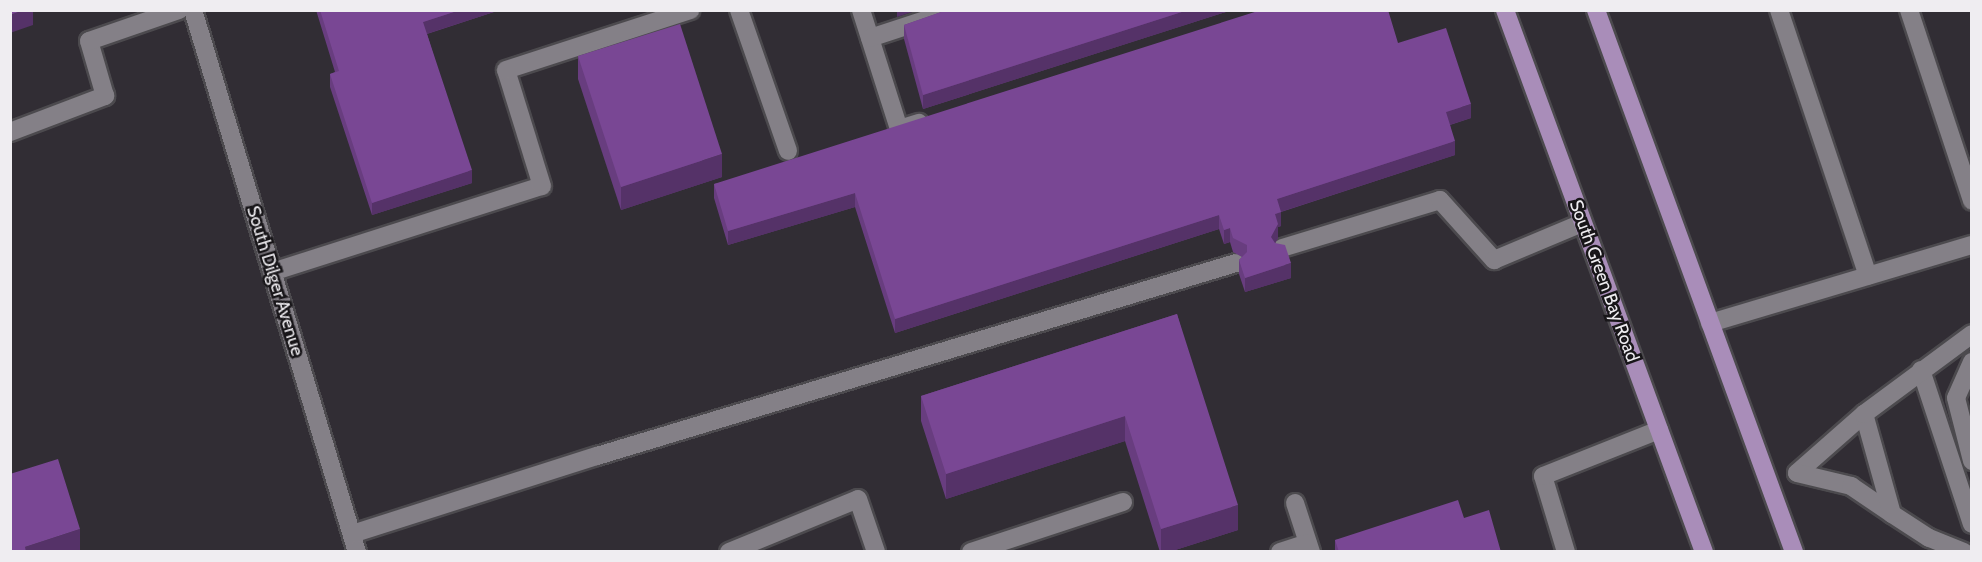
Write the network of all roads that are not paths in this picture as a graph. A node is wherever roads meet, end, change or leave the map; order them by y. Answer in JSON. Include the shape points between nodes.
{"nodes":[{"id":1,"x":179,"y":10,"type":"edge"},
{"id":2,"x":193,"y":10,"type":"edge"},
{"id":3,"x":691,"y":10,"type":"edge"},
{"id":4,"x":739,"y":10,"type":"edge"},
{"id":5,"x":861,"y":10,"type":"edge"},
{"id":6,"x":956,"y":10,"type":"edge"},
{"id":7,"x":1505,"y":10,"type":"edge"},
{"id":8,"x":1596,"y":10,"type":"edge"},
{"id":9,"x":1779,"y":10,"type":"edge"},
{"id":10,"x":1909,"y":10,"type":"edge"},
{"id":11,"x":870,"y":38,"type":"junction"},
{"id":12,"x":933,"y":118,"type":"edge"},
{"id":13,"x":10,"y":132,"type":"edge"},
{"id":14,"x":788,"y":151,"type":"dead end"},
{"id":15,"x":1971,"y":201,"type":"edge"},
{"id":16,"x":1582,"y":223,"type":"junction"},
{"id":17,"x":1971,"y":244,"type":"edge"},
{"id":18,"x":1281,"y":248,"type":"edge"},
{"id":19,"x":1236,"y":263,"type":"dead end"},
{"id":20,"x":272,"y":272,"type":"junction"},
{"id":21,"x":1868,"y":276,"type":"junction"},
{"id":22,"x":1710,"y":323,"type":"junction"},
{"id":23,"x":1971,"y":334,"type":"edge"},
{"id":24,"x":1971,"y":362,"type":"edge"},
{"id":25,"x":1921,"y":370,"type":"junction"},
{"id":26,"x":1864,"y":414,"type":"junction"},
{"id":27,"x":1659,"y":430,"type":"junction"},
{"id":28,"x":1971,"y":461,"type":"edge"},
{"id":29,"x":1797,"y":473,"type":"junction"},
{"id":30,"x":1769,"y":483,"type":"junction"},
{"id":31,"x":1123,"y":502,"type":"dead end"},
{"id":32,"x":1295,"y":503,"type":"dead end"},
{"id":33,"x":1892,"y":514,"type":"junction"},
{"id":34,"x":1971,"y":524,"type":"edge"},
{"id":35,"x":355,"y":543,"type":"edge"},
{"id":36,"x":1309,"y":547,"type":"edge"},
{"id":37,"x":729,"y":552,"type":"edge"},
{"id":38,"x":876,"y":552,"type":"edge"},
{"id":39,"x":971,"y":552,"type":"edge"},
{"id":40,"x":1280,"y":552,"type":"edge"},
{"id":41,"x":1566,"y":552,"type":"edge"},
{"id":42,"x":1704,"y":552,"type":"edge"},
{"id":43,"x":1794,"y":552,"type":"edge"},
{"id":44,"x":1964,"y":552,"type":"edge"}],
"edges":[{"from":1,"to":13,"type":"street","via":[[89,41],[105,96]]},
{"from":2,"to":20,"type":"street","name":"South Dilger Avenue"},
{"from":3,"to":20,"type":"street","via":[[507,70],[542,186]]},
{"from":4,"to":14,"type":"street"},
{"from":5,"to":11,"type":"street"},
{"from":6,"to":11,"type":"street"},
{"from":7,"to":16,"type":"main road","name":"South Green Bay Road"},
{"from":8,"to":22,"type":"main road"},
{"from":9,"to":21,"type":"street"},
{"from":10,"to":15,"type":"street"},
{"from":11,"to":12,"type":"street","via":[[899,129]]},
{"from":16,"to":18,"type":"street","via":[[1494,260],[1440,200]]},
{"from":16,"to":27,"type":"main road","name":"South Green Bay Road"},
{"from":17,"to":21,"type":"street"},
{"from":19,"to":35,"type":"street","via":[[597,456]]},
{"from":20,"to":35,"type":"street","name":"South Dilger Avenue"},
{"from":21,"to":22,"type":"street"},
{"from":22,"to":30,"type":"main road"},
{"from":23,"to":25,"type":"street"},
{"from":24,"to":28,"type":"street","via":[[1956,398]]},
{"from":25,"to":26,"type":"street"},
{"from":25,"to":34,"type":"street"},
{"from":26,"to":29,"type":"street"},
{"from":26,"to":33,"type":"street"},
{"from":27,"to":41,"type":"street","via":[[1543,476]]},
{"from":27,"to":42,"type":"main road","name":"South Green Bay Road"},
{"from":29,"to":30,"type":"street"},
{"from":29,"to":33,"type":"street","via":[[1851,486]]},
{"from":30,"to":43,"type":"main road"},
{"from":31,"to":39,"type":"street"},
{"from":32,"to":36,"type":"street"},
{"from":33,"to":44,"type":"street","via":[[1929,538]]},
{"from":36,"to":40,"type":"street"},
{"from":37,"to":38,"type":"street","via":[[858,499]]}]}
